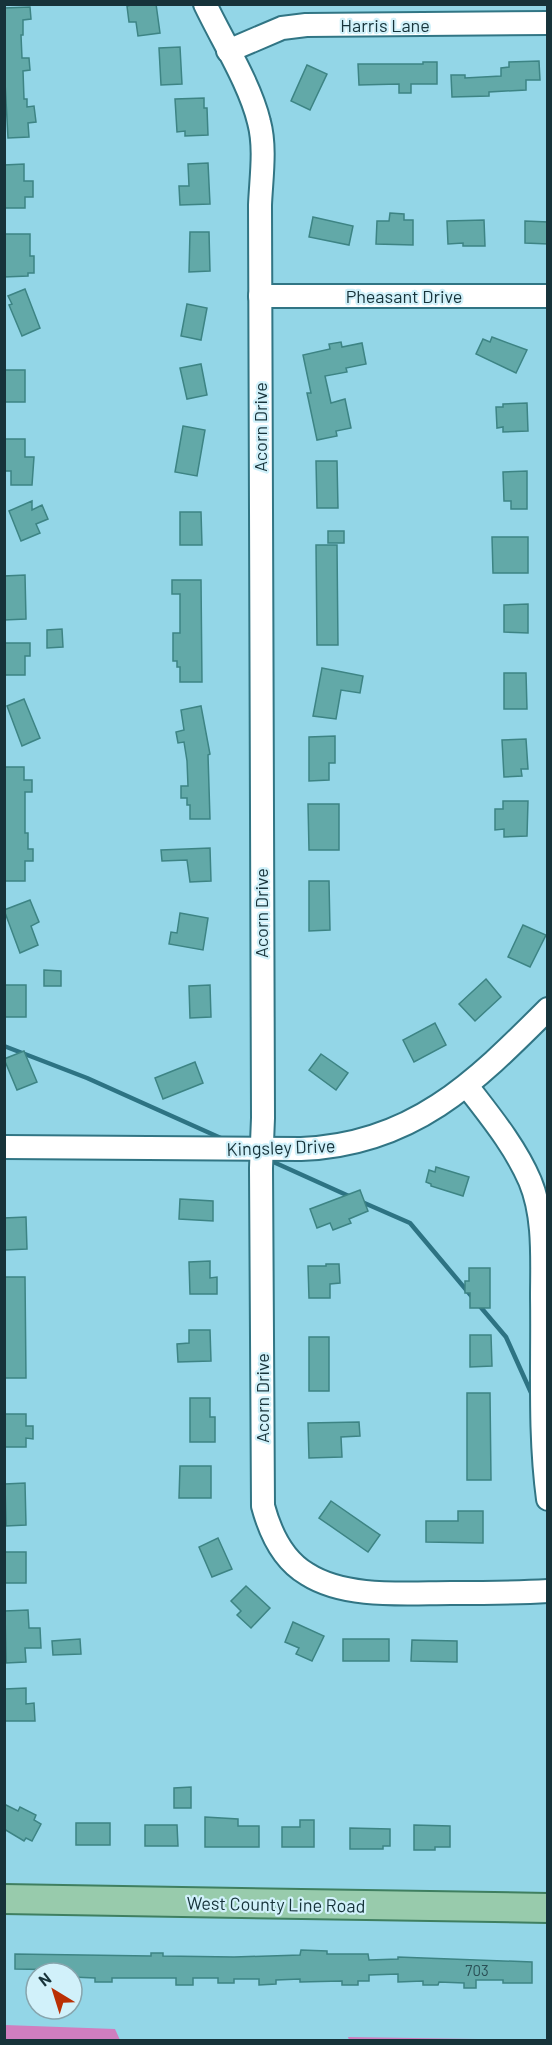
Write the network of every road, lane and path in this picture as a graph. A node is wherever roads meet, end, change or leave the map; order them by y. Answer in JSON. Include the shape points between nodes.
{"nodes":[{"id":1,"x":205,"y":4,"type":"edge"},
{"id":2,"x":399,"y":15,"type":"edge"},
{"id":3,"x":548,"y":23,"type":"edge"},
{"id":4,"x":228,"y":51,"type":"junction"},
{"id":5,"x":260,"y":296,"type":"junction"},
{"id":6,"x":548,"y":296,"type":"edge"},
{"id":7,"x":548,"y":1009,"type":"edge"},
{"id":8,"x":467,"y":1086,"type":"junction"},
{"id":9,"x":4,"y":1147,"type":"edge"},
{"id":10,"x":261,"y":1149,"type":"junction"},
{"id":11,"x":548,"y":1499,"type":"edge"},
{"id":12,"x":548,"y":1591,"type":"edge"},
{"id":13,"x":4,"y":1899,"type":"edge"},
{"id":14,"x":548,"y":1908,"type":"edge"}],
"edges":[{"from":1,"to":4,"type":"street","name":"Acorn Drive"},
{"from":2,"to":3,"type":"street","name":"Harris Lane"},
{"from":2,"to":4,"type":"street","name":"Harris Lane","via":[[282,28]]},
{"from":4,"to":5,"type":"street","name":"Acorn Drive","via":[[260,124]]},
{"from":5,"to":6,"type":"street","name":"Pheasant Drive"},
{"from":5,"to":10,"type":"street","name":"Acorn Drive"},
{"from":7,"to":8,"type":"street","name":"Kingsley Drive"},
{"from":8,"to":10,"type":"street","name":"Kingsley Drive","via":[[419,1118],[361,1142],[320,1149]]},
{"from":8,"to":11,"type":"street","via":[[516,1153],[535,1198],[542,1239],[541,1392]]},
{"from":9,"to":10,"type":"street","name":"Kingsley Drive"},
{"from":10,"to":12,"type":"street","name":"Acorn Drive","via":[[262,1490],[266,1518],[276,1539],[290,1560],[306,1574],[337,1587],[407,1593]]},
{"from":13,"to":14,"type":"main road","name":"West County Line Road"}]}
